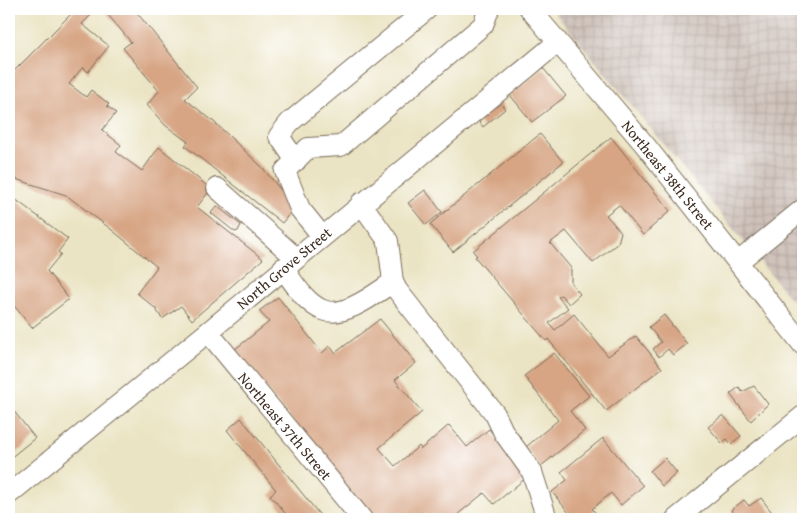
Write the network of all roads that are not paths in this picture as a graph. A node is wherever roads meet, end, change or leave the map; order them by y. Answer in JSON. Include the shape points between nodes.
{"nodes":[{"id":1,"x":426,"y":9,"type":"edge"},
{"id":2,"x":485,"y":9,"type":"edge"},
{"id":3,"x":530,"y":9,"type":"edge"},
{"id":4,"x":558,"y":42,"type":"junction"},
{"id":5,"x":296,"y":161,"type":"junction"},
{"id":6,"x":217,"y":188,"type":"dead end"},
{"id":7,"x":361,"y":204,"type":"junction"},
{"id":8,"x":802,"y":213,"type":"edge"},
{"id":9,"x":322,"y":236,"type":"junction"},
{"id":10,"x":738,"y":262,"type":"junction"},
{"id":11,"x":289,"y":263,"type":"junction"},
{"id":12,"x":393,"y":282,"type":"junction"},
{"id":13,"x":208,"y":332,"type":"junction"},
{"id":14,"x":803,"y":345,"type":"edge"},
{"id":15,"x":803,"y":416,"type":"edge"},
{"id":16,"x":9,"y":494,"type":"edge"},
{"id":17,"x":362,"y":519,"type":"edge"},
{"id":18,"x":547,"y":519,"type":"edge"},
{"id":19,"x":676,"y":519,"type":"edge"}],
"edges":[{"from":1,"to":5,"type":"street","via":[[290,122],[279,136]]},
{"from":2,"to":5,"type":"street","via":[[488,12],[483,25],[341,146],[308,148]]},
{"from":3,"to":4,"type":"street","name":"Northeast 38th Street"},
{"from":4,"to":7,"type":"street","name":"North Grove Street"},
{"from":4,"to":10,"type":"street","name":"Northeast 38th Street"},
{"from":5,"to":9,"type":"street","via":[[285,171],[291,191],[300,209]]},
{"from":6,"to":11,"type":"street"},
{"from":7,"to":9,"type":"street","name":"North Grove Street"},
{"from":7,"to":12,"type":"street","via":[[388,241]]},
{"from":8,"to":10,"type":"street"},
{"from":9,"to":11,"type":"street","name":"North Grove Street"},
{"from":10,"to":14,"type":"street","name":"Northeast 38th Street"},
{"from":11,"to":12,"type":"street","via":[[304,296],[322,310],[351,308]]},
{"from":11,"to":13,"type":"street","name":"North Grove Street"},
{"from":12,"to":18,"type":"street","via":[[495,414],[504,433],[532,472]]},
{"from":13,"to":16,"type":"street","name":"North Grove Street"},
{"from":13,"to":17,"type":"street","name":"Northeast 37th Street"},
{"from":15,"to":19,"type":"street"}]}
